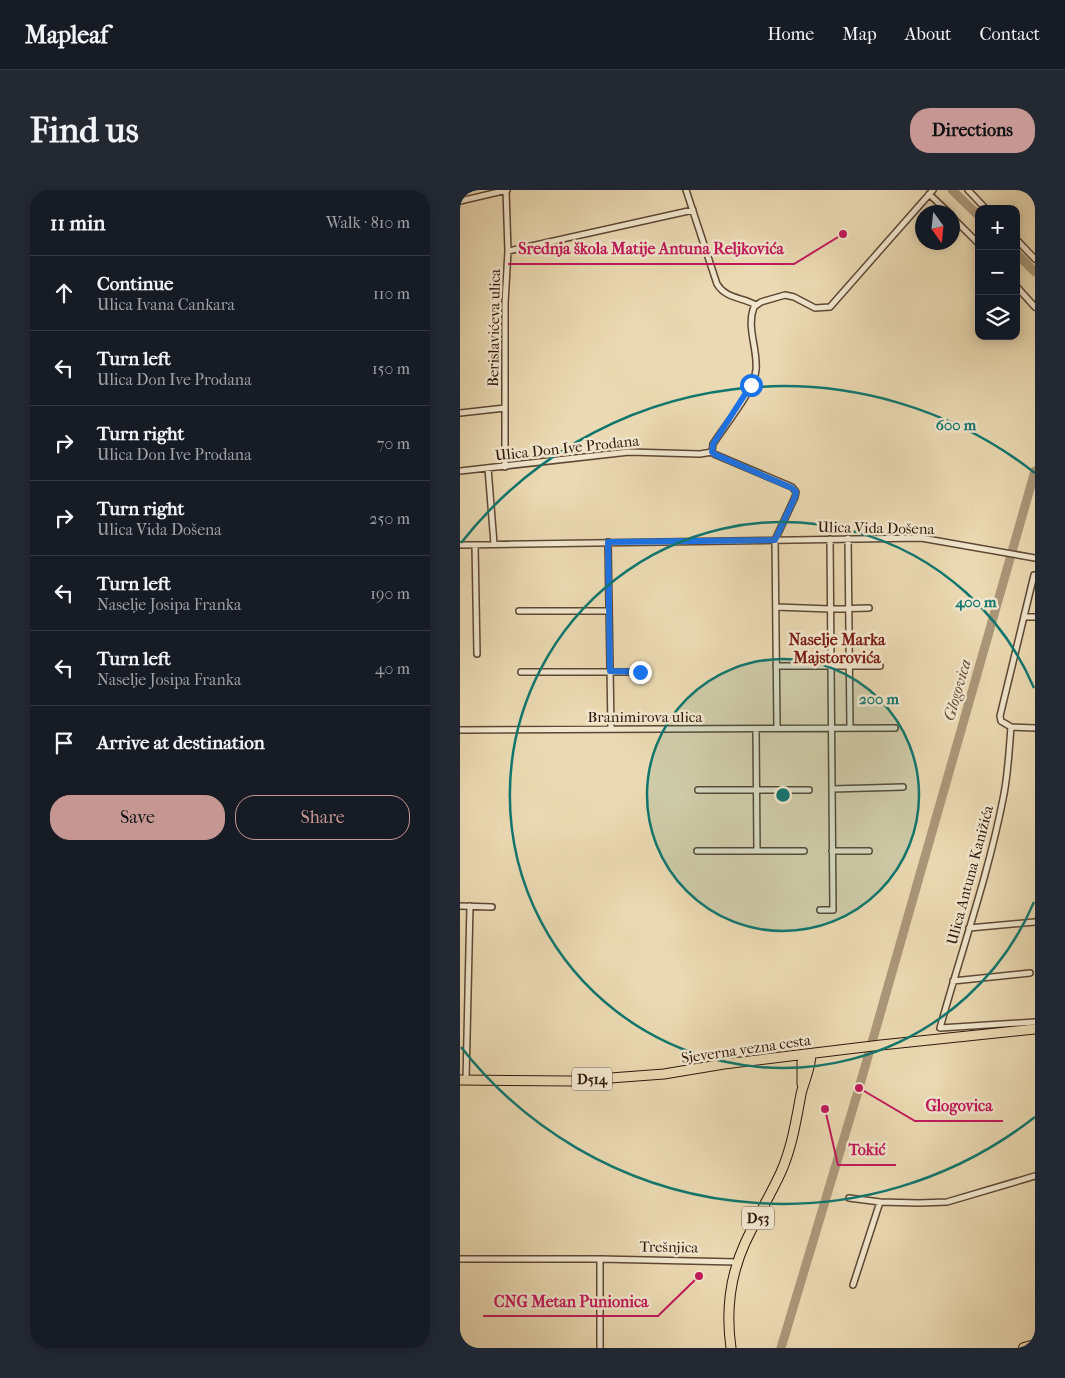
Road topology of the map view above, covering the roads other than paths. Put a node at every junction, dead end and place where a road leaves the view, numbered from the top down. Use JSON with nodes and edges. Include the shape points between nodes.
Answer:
{"nodes":[{"id":1,"x":506,"y":190,"type":"edge"},
{"id":2,"x":686,"y":190,"type":"edge"},
{"id":3,"x":968,"y":190,"type":"edge"},
{"id":4,"x":932,"y":192,"type":"edge"},
{"id":5,"x":460,"y":201,"type":"edge"},
{"id":6,"x":942,"y":205,"type":"edge"},
{"id":7,"x":982,"y":205,"type":"edge"},
{"id":8,"x":693,"y":210,"type":"junction"},
{"id":9,"x":960,"y":225,"type":"edge"},
{"id":10,"x":975,"y":240,"type":"edge"},
{"id":11,"x":1020,"y":244,"type":"edge"},
{"id":12,"x":508,"y":251,"type":"junction"},
{"id":13,"x":1035,"y":258,"type":"edge"},
{"id":14,"x":1020,"y":291,"type":"edge"},
{"id":15,"x":756,"y":305,"type":"junction"},
{"id":16,"x":1035,"y":308,"type":"edge"},
{"id":17,"x":505,"y":408,"type":"junction"},
{"id":18,"x":460,"y":413,"type":"edge"},
{"id":19,"x":712,"y":452,"type":"junction"},
{"id":20,"x":505,"y":467,"type":"junction"},
{"id":21,"x":488,"y":468,"type":"junction"},
{"id":22,"x":460,"y":471,"type":"edge"},
{"id":23,"x":848,"y":538,"type":"junction"},
{"id":24,"x":830,"y":539,"type":"junction"},
{"id":25,"x":775,"y":540,"type":"junction"},
{"id":26,"x":608,"y":542,"type":"junction"},
{"id":27,"x":494,"y":544,"type":"junction"},
{"id":28,"x":460,"y":545,"type":"edge"},
{"id":29,"x":475,"y":545,"type":"junction"},
{"id":30,"x":1035,"y":558,"type":"edge"},
{"id":31,"x":1034,"y":575,"type":"edge"},
{"id":32,"x":776,"y":608,"type":"junction"},
{"id":33,"x":868,"y":608,"type":"dead end"},
{"id":34,"x":849,"y":609,"type":"junction"},
{"id":35,"x":609,"y":610,"type":"junction"},
{"id":36,"x":830,"y":610,"type":"junction"},
{"id":37,"x":519,"y":611,"type":"dead end"},
{"id":38,"x":1024,"y":616,"type":"junction"},
{"id":39,"x":1035,"y":617,"type":"edge"},
{"id":40,"x":477,"y":654,"type":"dead end"},
{"id":41,"x":776,"y":666,"type":"junction"},
{"id":42,"x":830,"y":666,"type":"junction"},
{"id":43,"x":849,"y":666,"type":"junction"},
{"id":44,"x":880,"y":666,"type":"dead end"},
{"id":45,"x":610,"y":671,"type":"junction"},
{"id":46,"x":520,"y":672,"type":"dead end"},
{"id":47,"x":640,"y":672,"type":"dead end"},
{"id":48,"x":850,"y":727,"type":"junction"},
{"id":49,"x":1011,"y":727,"type":"junction"},
{"id":50,"x":777,"y":728,"type":"junction"},
{"id":51,"x":831,"y":728,"type":"junction"},
{"id":52,"x":895,"y":728,"type":"dead end"},
{"id":53,"x":1035,"y":728,"type":"edge"},
{"id":54,"x":611,"y":729,"type":"junction"},
{"id":55,"x":756,"y":729,"type":"junction"},
{"id":56,"x":460,"y":730,"type":"edge"},
{"id":57,"x":903,"y":787,"type":"dead end"},
{"id":58,"x":832,"y":789,"type":"junction"},
{"id":59,"x":698,"y":790,"type":"dead end"},
{"id":60,"x":756,"y":790,"type":"junction"},
{"id":61,"x":808,"y":790,"type":"dead end"},
{"id":62,"x":804,"y":850,"type":"dead end"},
{"id":63,"x":697,"y":851,"type":"dead end"},
{"id":64,"x":757,"y":851,"type":"junction"},
{"id":65,"x":832,"y":851,"type":"junction"},
{"id":66,"x":868,"y":851,"type":"dead end"},
{"id":67,"x":460,"y":906,"type":"edge"},
{"id":68,"x":470,"y":906,"type":"junction"},
{"id":69,"x":492,"y":907,"type":"dead end"},
{"id":70,"x":820,"y":910,"type":"dead end"},
{"id":71,"x":1035,"y":922,"type":"edge"},
{"id":72,"x":969,"y":928,"type":"junction"},
{"id":73,"x":1030,"y":973,"type":"dead end"},
{"id":74,"x":953,"y":982,"type":"junction"},
{"id":75,"x":1035,"y":1022,"type":"edge"},
{"id":76,"x":1000,"y":1028,"type":"junction"},
{"id":77,"x":1035,"y":1029,"type":"edge"},
{"id":78,"x":809,"y":1054,"type":"junction"},
{"id":79,"x":778,"y":1058,"type":"junction"},
{"id":80,"x":802,"y":1073,"type":"junction"},
{"id":81,"x":463,"y":1080,"type":"edge"},
{"id":82,"x":802,"y":1091,"type":"junction"},
{"id":83,"x":1035,"y":1176,"type":"edge"},
{"id":84,"x":849,"y":1198,"type":"dead end"},
{"id":85,"x":880,"y":1202,"type":"junction"},
{"id":86,"x":460,"y":1259,"type":"edge"},
{"id":87,"x":600,"y":1259,"type":"junction"},
{"id":88,"x":737,"y":1262,"type":"junction"},
{"id":89,"x":853,"y":1285,"type":"dead end"},
{"id":90,"x":1035,"y":1345,"type":"edge"},
{"id":91,"x":600,"y":1348,"type":"edge"},
{"id":92,"x":731,"y":1348,"type":"edge"},
{"id":93,"x":1024,"y":1348,"type":"edge"}],
"edges":[{"from":1,"to":5,"type":"street"},
{"from":1,"to":12,"type":"street","name":"Berislavićeva ulica"},
{"from":2,"to":8,"type":"street"},
{"from":3,"to":7,"type":"street"},
{"from":4,"to":6,"type":"street"},
{"from":4,"to":15,"type":"street","via":[[830,307],[816,308],[785,295]]},
{"from":8,"to":12,"type":"street"},
{"from":8,"to":15,"type":"street","via":[[717,284],[725,294],[745,298]]},
{"from":9,"to":10,"type":"street"},
{"from":11,"to":13,"type":"street"},
{"from":12,"to":17,"type":"street","name":"Berislavićeva ulica"},
{"from":14,"to":16,"type":"street"},
{"from":15,"to":19,"type":"street","via":[[751,322],[756,365],[754,381],[713,444]]},
{"from":17,"to":18,"type":"street"},
{"from":17,"to":20,"type":"street","name":"Berislavićeva ulica"},
{"from":19,"to":20,"type":"street","name":"Ulica Don Ive Prodana","via":[[629,452]]},
{"from":19,"to":25,"type":"street","via":[[794,490],[795,497]]},
{"from":20,"to":21,"type":"street","name":"Ulica Don Ive Prodana"},
{"from":21,"to":22,"type":"street","name":"Ulica Don Ive Prodana"},
{"from":21,"to":27,"type":"street","name":"Ulica Don Ive Prodana"},
{"from":23,"to":24,"type":"street","name":"Ulica Vida Došena"},
{"from":23,"to":30,"type":"street","name":"Ulica Vida Došena","via":[[921,538]]},
{"from":23,"to":34,"type":"street"},
{"from":24,"to":25,"type":"street","name":"Ulica Vida Došena"},
{"from":24,"to":36,"type":"street"},
{"from":25,"to":26,"type":"street","name":"Ulica Vida Došena"},
{"from":25,"to":32,"type":"street"},
{"from":26,"to":27,"type":"street","name":"Ulica Vida Došena"},
{"from":26,"to":35,"type":"street"},
{"from":27,"to":29,"type":"street","name":"Ulica Vida Došena"},
{"from":28,"to":29,"type":"street","name":"Ulica Vida Došena"},
{"from":29,"to":40,"type":"street"},
{"from":31,"to":38,"type":"street"},
{"from":32,"to":36,"type":"street"},
{"from":32,"to":41,"type":"street"},
{"from":33,"to":34,"type":"street"},
{"from":34,"to":36,"type":"street"},
{"from":34,"to":43,"type":"street"},
{"from":35,"to":37,"type":"street"},
{"from":35,"to":45,"type":"street"},
{"from":36,"to":42,"type":"street"},
{"from":38,"to":39,"type":"street"},
{"from":38,"to":49,"type":"street","via":[[1000,716],[1001,721]]},
{"from":41,"to":42,"type":"street"},
{"from":41,"to":50,"type":"street"},
{"from":42,"to":43,"type":"street"},
{"from":42,"to":51,"type":"street"},
{"from":43,"to":44,"type":"street"},
{"from":43,"to":48,"type":"street"},
{"from":45,"to":46,"type":"street"},
{"from":45,"to":47,"type":"street"},
{"from":45,"to":54,"type":"street"},
{"from":48,"to":51,"type":"street","name":"Branimirova ulica"},
{"from":48,"to":52,"type":"street","name":"Branimirova ulica"},
{"from":49,"to":53,"type":"street"},
{"from":49,"to":72,"type":"street","name":"Ulica Antuna Kanižića","via":[[1003,800]]},
{"from":50,"to":51,"type":"street","name":"Branimirova ulica"},
{"from":50,"to":55,"type":"street","name":"Branimirova ulica"},
{"from":51,"to":58,"type":"street"},
{"from":54,"to":55,"type":"street","name":"Branimirova ulica"},
{"from":54,"to":56,"type":"street","name":"Branimirova ulica"},
{"from":55,"to":60,"type":"street"},
{"from":57,"to":58,"type":"street"},
{"from":58,"to":65,"type":"street"},
{"from":59,"to":60,"type":"street"},
{"from":60,"to":61,"type":"street"},
{"from":60,"to":64,"type":"street"},
{"from":62,"to":64,"type":"street"},
{"from":63,"to":64,"type":"street"},
{"from":65,"to":66,"type":"street"},
{"from":65,"to":70,"type":"street","via":[[833,910]]},
{"from":67,"to":68,"type":"street"},
{"from":68,"to":69,"type":"street"},
{"from":68,"to":81,"type":"street"},
{"from":71,"to":72,"type":"street"},
{"from":72,"to":74,"type":"street","name":"Ulica Antuna Kanižića"},
{"from":73,"to":74,"type":"street"},
{"from":74,"to":76,"type":"street","name":"Ulica Antuna Kanižića","via":[[940,1028]]},
{"from":75,"to":76,"type":"street"},
{"from":76,"to":77,"type":"main road","name":"Sjeverna vezna cesta"},
{"from":76,"to":78,"type":"main road","name":"Sjeverna vezna cesta"},
{"from":78,"to":79,"type":"main road","name":"Sjeverna vezna cesta","number":"D514"},
{"from":78,"to":80,"type":"main road","number":"D53","via":[[802,1062]]},
{"from":78,"to":82,"type":"main road","number":"D53","via":[[808,1073]]},
{"from":79,"to":80,"type":"main road","via":[[792,1062]]},
{"from":79,"to":81,"type":"main road","name":"Sjeverna vezna cesta","number":"D514","via":[[607,1079]]},
{"from":80,"to":82,"type":"main road","number":"D53"},
{"from":82,"to":88,"type":"main road","number":"D53","via":[[794,1135],[784,1165]]},
{"from":83,"to":85,"type":"street","via":[[947,1202]]},
{"from":84,"to":85,"type":"street"},
{"from":85,"to":89,"type":"street"},
{"from":86,"to":87,"type":"street","name":"Trešnjica"},
{"from":87,"to":88,"type":"street","name":"Trešnjica"},
{"from":87,"to":91,"type":"street"},
{"from":88,"to":92,"type":"main road","number":"D53","via":[[728,1313]]},
{"from":90,"to":93,"type":"highway"}]}
